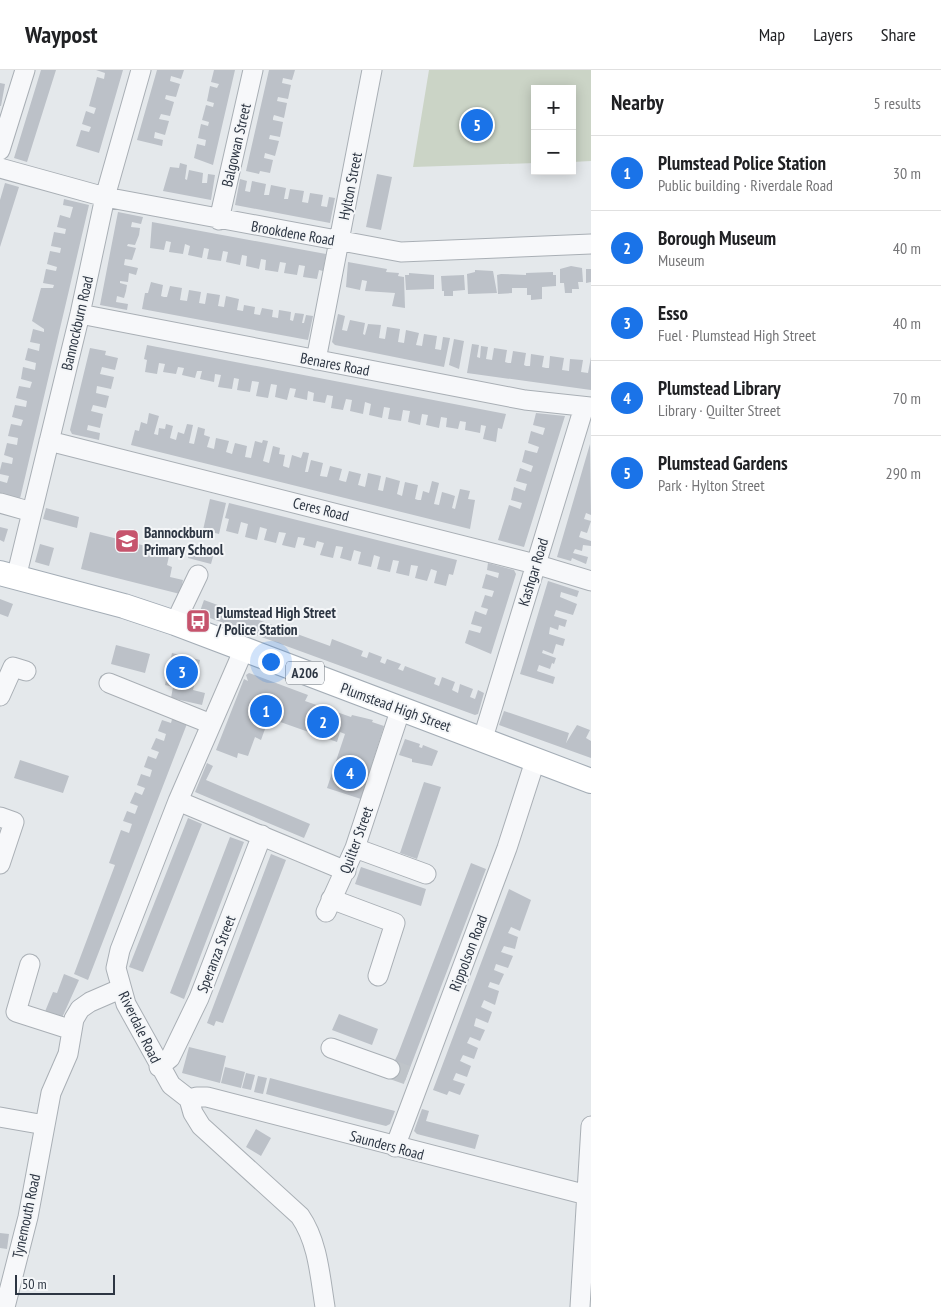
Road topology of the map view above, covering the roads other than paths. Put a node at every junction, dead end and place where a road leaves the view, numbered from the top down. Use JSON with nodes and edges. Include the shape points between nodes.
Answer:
{"nodes":[{"id":1,"x":25,"y":70,"type":"edge"},
{"id":2,"x":140,"y":70,"type":"edge"},
{"id":3,"x":253,"y":70,"type":"edge"},
{"id":4,"x":372,"y":70,"type":"edge"},
{"id":5,"x":0,"y":150,"type":"edge"},
{"id":6,"x":0,"y":168,"type":"edge"},
{"id":7,"x":104,"y":197,"type":"junction"},
{"id":8,"x":218,"y":220,"type":"junction"},
{"id":9,"x":339,"y":241,"type":"junction"},
{"id":10,"x":591,"y":244,"type":"edge"},
{"id":11,"x":80,"y":314,"type":"junction"},
{"id":12,"x":316,"y":360,"type":"junction"},
{"id":13,"x":588,"y":407,"type":"edge"},
{"id":14,"x":50,"y":441,"type":"junction"},
{"id":15,"x":0,"y":503,"type":"edge"},
{"id":16,"x":32,"y":512,"type":"junction"},
{"id":17,"x":535,"y":564,"type":"junction"},
{"id":18,"x":8,"y":575,"type":"edge"},
{"id":19,"x":198,"y":575,"type":"dead end"},
{"id":20,"x":591,"y":581,"type":"edge"},
{"id":21,"x":175,"y":623,"type":"junction"},
{"id":22,"x":244,"y":649,"type":"junction"},
{"id":23,"x":26,"y":671,"type":"dead end"},
{"id":24,"x":109,"y":684,"type":"dead end"},
{"id":25,"x":0,"y":696,"type":"edge"},
{"id":26,"x":401,"y":708,"type":"junction"},
{"id":27,"x":211,"y":724,"type":"junction"},
{"id":28,"x":483,"y":738,"type":"junction"},
{"id":29,"x":536,"y":758,"type":"junction"},
{"id":30,"x":591,"y":781,"type":"edge"},
{"id":31,"x":178,"y":801,"type":"junction"},
{"id":32,"x":0,"y":817,"type":"edge"},
{"id":33,"x":262,"y":835,"type":"junction"},
{"id":34,"x":355,"y":848,"type":"junction"},
{"id":35,"x":0,"y":864,"type":"edge"},
{"id":36,"x":346,"y":871,"type":"junction"},
{"id":37,"x":426,"y":874,"type":"dead end"},
{"id":38,"x":30,"y":964,"type":"dead end"},
{"id":39,"x":378,"y":976,"type":"dead end"},
{"id":40,"x":120,"y":989,"type":"junction"},
{"id":41,"x":72,"y":1030,"type":"junction"},
{"id":42,"x":331,"y":1048,"type":"dead end"},
{"id":43,"x":160,"y":1067,"type":"junction"},
{"id":44,"x":406,"y":1075,"type":"junction"},
{"id":45,"x":188,"y":1100,"type":"junction"},
{"id":46,"x":0,"y":1117,"type":"edge"},
{"id":47,"x":45,"y":1125,"type":"junction"},
{"id":48,"x":591,"y":1126,"type":"edge"},
{"id":49,"x":395,"y":1147,"type":"junction"},
{"id":50,"x":590,"y":1172,"type":"edge"},
{"id":51,"x":587,"y":1195,"type":"junction"},
{"id":52,"x":8,"y":1266,"type":"edge"},
{"id":53,"x":5,"y":1307,"type":"edge"},
{"id":54,"x":325,"y":1307,"type":"edge"},
{"id":55,"x":580,"y":1307,"type":"edge"}],
"edges":[{"from":1,"to":5,"type":"street"},
{"from":2,"to":7,"type":"street","name":"Bannockburn Road"},
{"from":3,"to":8,"type":"street","name":"Balgowan Street"},
{"from":4,"to":9,"type":"street","name":"Hylton Street"},
{"from":6,"to":7,"type":"street","name":"Brookdene Road"},
{"from":7,"to":8,"type":"street","name":"Brookdene Road"},
{"from":7,"to":11,"type":"street","name":"Bannockburn Road"},
{"from":8,"to":9,"type":"street","name":"Brookdene Road"},
{"from":9,"to":10,"type":"street","name":"Brookdene Road","via":[[401,252]]},
{"from":9,"to":12,"type":"street","name":"Hylton Street"},
{"from":11,"to":12,"type":"street","name":"Benares Road"},
{"from":11,"to":14,"type":"street","name":"Bannockburn Road"},
{"from":12,"to":13,"type":"street","name":"Benares Road","via":[[525,400]]},
{"from":13,"to":17,"type":"street","name":"Kashgar Road"},
{"from":14,"to":16,"type":"street","name":"Bannockburn Road"},
{"from":14,"to":17,"type":"street","name":"Ceres Road"},
{"from":15,"to":16,"type":"street"},
{"from":16,"to":18,"type":"street","name":"Bannockburn Road"},
{"from":17,"to":20,"type":"street","name":"Ceres Road"},
{"from":17,"to":28,"type":"street","name":"Kashgar Road"},
{"from":18,"to":21,"type":"main road","name":"Plumstead High Street","number":"A206"},
{"from":19,"to":21,"type":"street"},
{"from":21,"to":22,"type":"main road","name":"Plumstead High Street","number":"A206"},
{"from":22,"to":26,"type":"main road","name":"Plumstead High Street","number":"A206"},
{"from":22,"to":27,"type":"street","name":"Riverdale Road"},
{"from":23,"to":25,"type":"street","via":[[13,667]]},
{"from":24,"to":27,"type":"street"},
{"from":26,"to":28,"type":"main road","name":"Plumstead High Street","number":"A206"},
{"from":26,"to":34,"type":"street","name":"Quilter Street"},
{"from":27,"to":31,"type":"street","name":"Riverdale Road"},
{"from":28,"to":29,"type":"main road","name":"Plumstead High Street","number":"A206"},
{"from":29,"to":30,"type":"main road","name":"Plumstead High Street","number":"A206"},
{"from":29,"to":44,"type":"street","name":"Rippolson Road","via":[[508,848]]},
{"from":31,"to":33,"type":"street"},
{"from":31,"to":40,"type":"street","name":"Riverdale Road","via":[[117,960]]},
{"from":32,"to":35,"type":"street","via":[[14,822]]},
{"from":33,"to":36,"type":"street"},
{"from":33,"to":43,"type":"street","name":"Speranza Street","via":[[199,998],[170,1058]]},
{"from":34,"to":36,"type":"street","name":"Quilter Street"},
{"from":34,"to":37,"type":"street"},
{"from":36,"to":39,"type":"street","name":"Quilter Street","via":[[328,906],[395,923]]},
{"from":38,"to":41,"type":"street","via":[[16,1012]]},
{"from":40,"to":41,"type":"street","name":"Tynemouth Road","via":[[80,1009]]},
{"from":40,"to":43,"type":"street","name":"Riverdale Road"},
{"from":41,"to":47,"type":"street","name":"Tynemouth Road","via":[[68,1054],[51,1093]]},
{"from":42,"to":44,"type":"street"},
{"from":43,"to":45,"type":"street","name":"Riverdale Road","via":[[171,1085]]},
{"from":44,"to":49,"type":"street","name":"Rippolson Road"},
{"from":45,"to":49,"type":"street","name":"Saunders Road","via":[[208,1097]]},
{"from":45,"to":54,"type":"street","name":"Riverdale Road","via":[[201,1126],[300,1216],[316,1253]]},
{"from":46,"to":47,"type":"street"},
{"from":47,"to":52,"type":"street","name":"Tynemouth Road","via":[[28,1217]]},
{"from":48,"to":50,"type":"street"},
{"from":49,"to":51,"type":"street","name":"Saunders Road"},
{"from":50,"to":51,"type":"street"},
{"from":51,"to":55,"type":"street"},
{"from":52,"to":53,"type":"street","name":"Tynemouth Road"}]}
